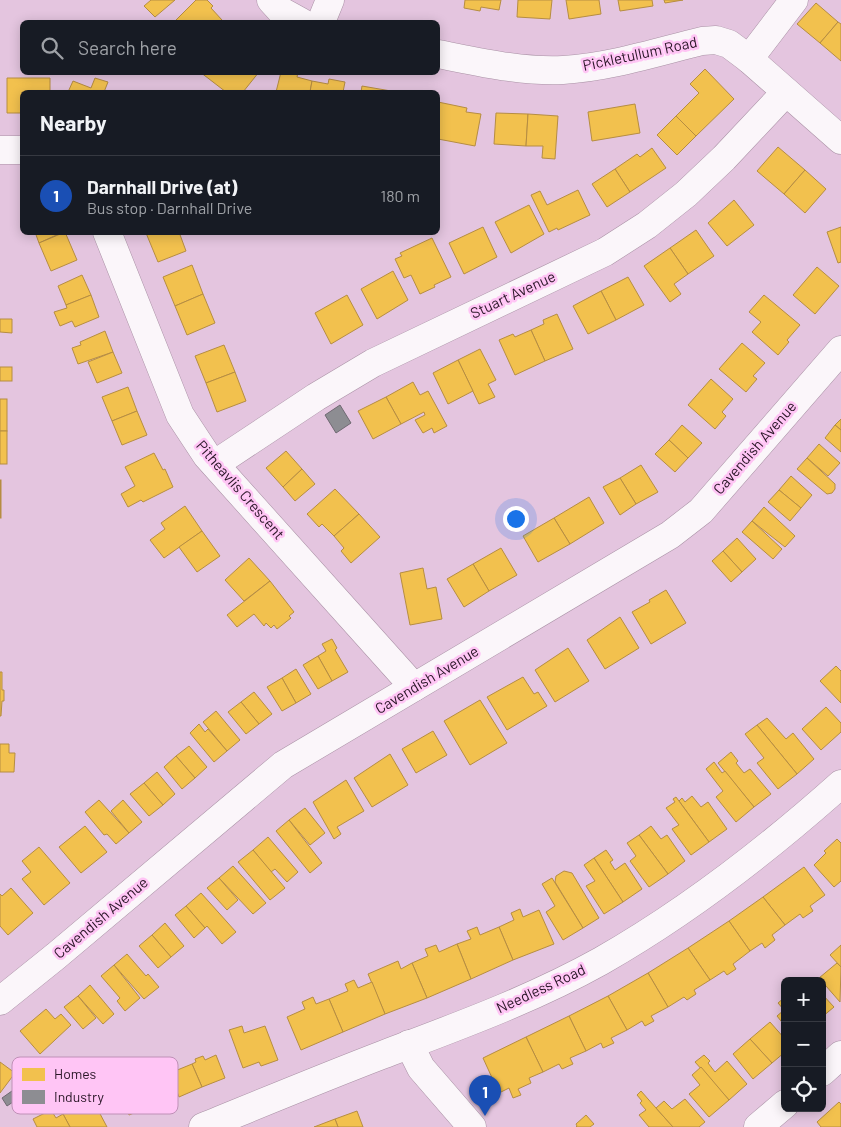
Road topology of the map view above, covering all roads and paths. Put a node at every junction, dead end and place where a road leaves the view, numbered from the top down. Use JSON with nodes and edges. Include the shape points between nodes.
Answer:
{"nodes":[{"id":1,"x":271,"y":0,"type":"edge"},
{"id":2,"x":330,"y":0,"type":"edge"},
{"id":3,"x":794,"y":0,"type":"edge"},
{"id":4,"x":297,"y":20,"type":"edge"},
{"id":5,"x":322,"y":20,"type":"edge"},
{"id":6,"x":440,"y":54,"type":"edge"},
{"id":7,"x":749,"y":59,"type":"junction"},
{"id":8,"x":786,"y":92,"type":"junction"},
{"id":9,"x":841,"y":140,"type":"edge"},
{"id":10,"x":0,"y":150,"type":"edge"},
{"id":11,"x":20,"y":150,"type":"edge"},
{"id":12,"x":108,"y":235,"type":"edge"},
{"id":13,"x":841,"y":350,"type":"edge"},
{"id":14,"x":215,"y":464,"type":"junction"},
{"id":15,"x":414,"y":687,"type":"junction"},
{"id":16,"x":841,"y":784,"type":"edge"},
{"id":17,"x":0,"y":1001,"type":"edge"},
{"id":18,"x":409,"y":1044,"type":"junction"},
{"id":19,"x":841,"y":1056,"type":"edge"},
{"id":20,"x":826,"y":1069,"type":"edge"},
{"id":21,"x":781,"y":1107,"type":"edge"},
{"id":22,"x":203,"y":1127,"type":"edge"},
{"id":23,"x":472,"y":1127,"type":"edge"},
{"id":24,"x":758,"y":1127,"type":"edge"}],
"edges":[{"from":1,"to":4,"type":"street","via":[[281,11]]},
{"from":2,"to":5,"type":"street"},
{"from":3,"to":7,"type":"street"},
{"from":6,"to":7,"type":"street","name":"Pickletullum Road","via":[[520,68],[562,70],[607,64],[716,40],[729,44]]},
{"from":7,"to":8,"type":"street","name":"Pickletullum Road"},
{"from":8,"to":9,"type":"street","name":"Pickletullum Road"},
{"from":8,"to":14,"type":"street","name":"Stuart Avenue","via":[[724,158],[647,225],[605,252],[373,363]]},
{"from":10,"to":11,"type":"street"},
{"from":12,"to":14,"type":"street","name":"Pitheavlis Crescent","via":[[180,415]]},
{"from":13,"to":15,"type":"street","name":"Cavendish Avenue","via":[[701,511],[670,535]]},
{"from":14,"to":15,"type":"street","name":"Pitheavlis Crescent"},
{"from":15,"to":17,"type":"street","name":"Cavendish Avenue","via":[[282,765]]},
{"from":16,"to":18,"type":"street","name":"Needless Road","via":[[703,896],[630,944],[529,996]]},
{"from":18,"to":22,"type":"street","name":"Needless Road"},
{"from":18,"to":23,"type":"street","via":[[421,1068]]},
{"from":19,"to":20,"type":"street"},
{"from":21,"to":24,"type":"street"}]}
